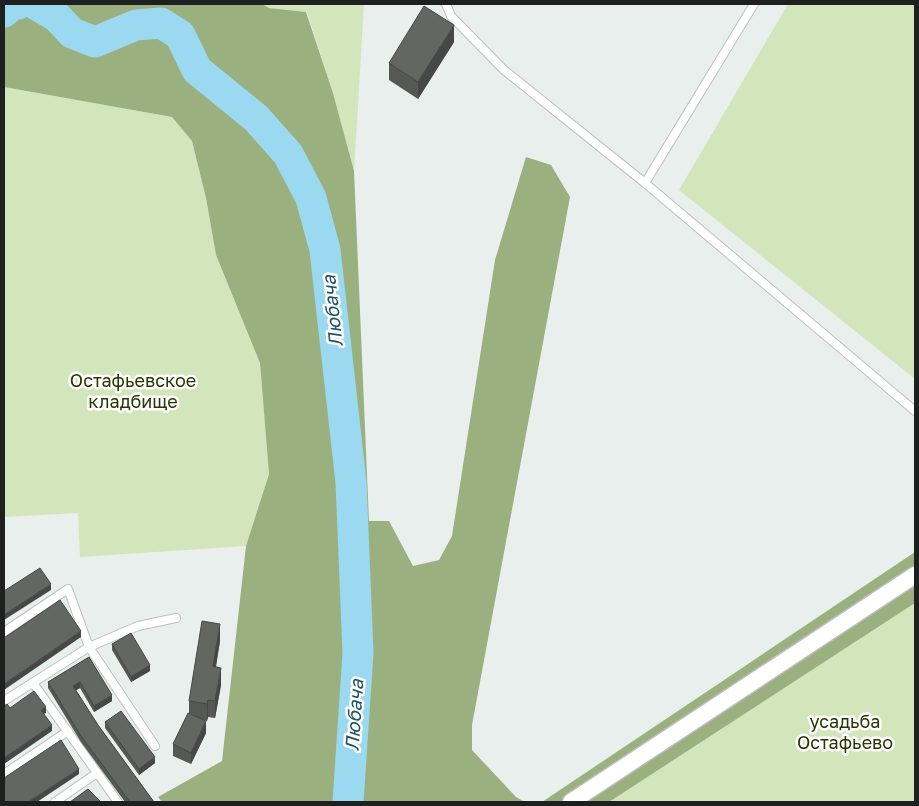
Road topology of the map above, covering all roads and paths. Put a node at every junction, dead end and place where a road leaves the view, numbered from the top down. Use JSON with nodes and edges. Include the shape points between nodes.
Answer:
{"nodes":[{"id":1,"x":446,"y":4,"type":"edge"},
{"id":2,"x":754,"y":4,"type":"edge"},
{"id":3,"x":645,"y":183,"type":"junction"},
{"id":4,"x":915,"y":411,"type":"edge"},
{"id":5,"x":915,"y":575,"type":"edge"},
{"id":6,"x":176,"y":618,"type":"dead end"},
{"id":7,"x":4,"y":632,"type":"edge"},
{"id":8,"x":89,"y":647,"type":"junction"},
{"id":9,"x":33,"y":683,"type":"junction"},
{"id":10,"x":4,"y":702,"type":"edge"},
{"id":11,"x":68,"y":731,"type":"junction"},
{"id":12,"x":155,"y":746,"type":"dead end"},
{"id":13,"x":97,"y":773,"type":"junction"},
{"id":14,"x":4,"y":774,"type":"edge"},
{"id":15,"x":55,"y":802,"type":"edge"},
{"id":16,"x":118,"y":802,"type":"edge"},
{"id":17,"x":571,"y":802,"type":"edge"}],
"edges":[{"from":1,"to":3,"type":"lane","via":[[451,16],[504,70]]},
{"from":2,"to":3,"type":"lane"},
{"from":3,"to":4,"type":"lane"},
{"from":5,"to":17,"type":"street"},
{"from":6,"to":8,"type":"lane","via":[[138,626]]},
{"from":7,"to":8,"type":"lane","via":[[68,589]]},
{"from":8,"to":9,"type":"lane"},
{"from":8,"to":12,"type":"lane"},
{"from":9,"to":10,"type":"lane"},
{"from":9,"to":11,"type":"lane"},
{"from":11,"to":13,"type":"lane"},
{"from":11,"to":14,"type":"lane"},
{"from":13,"to":15,"type":"lane"},
{"from":13,"to":16,"type":"lane"}]}
